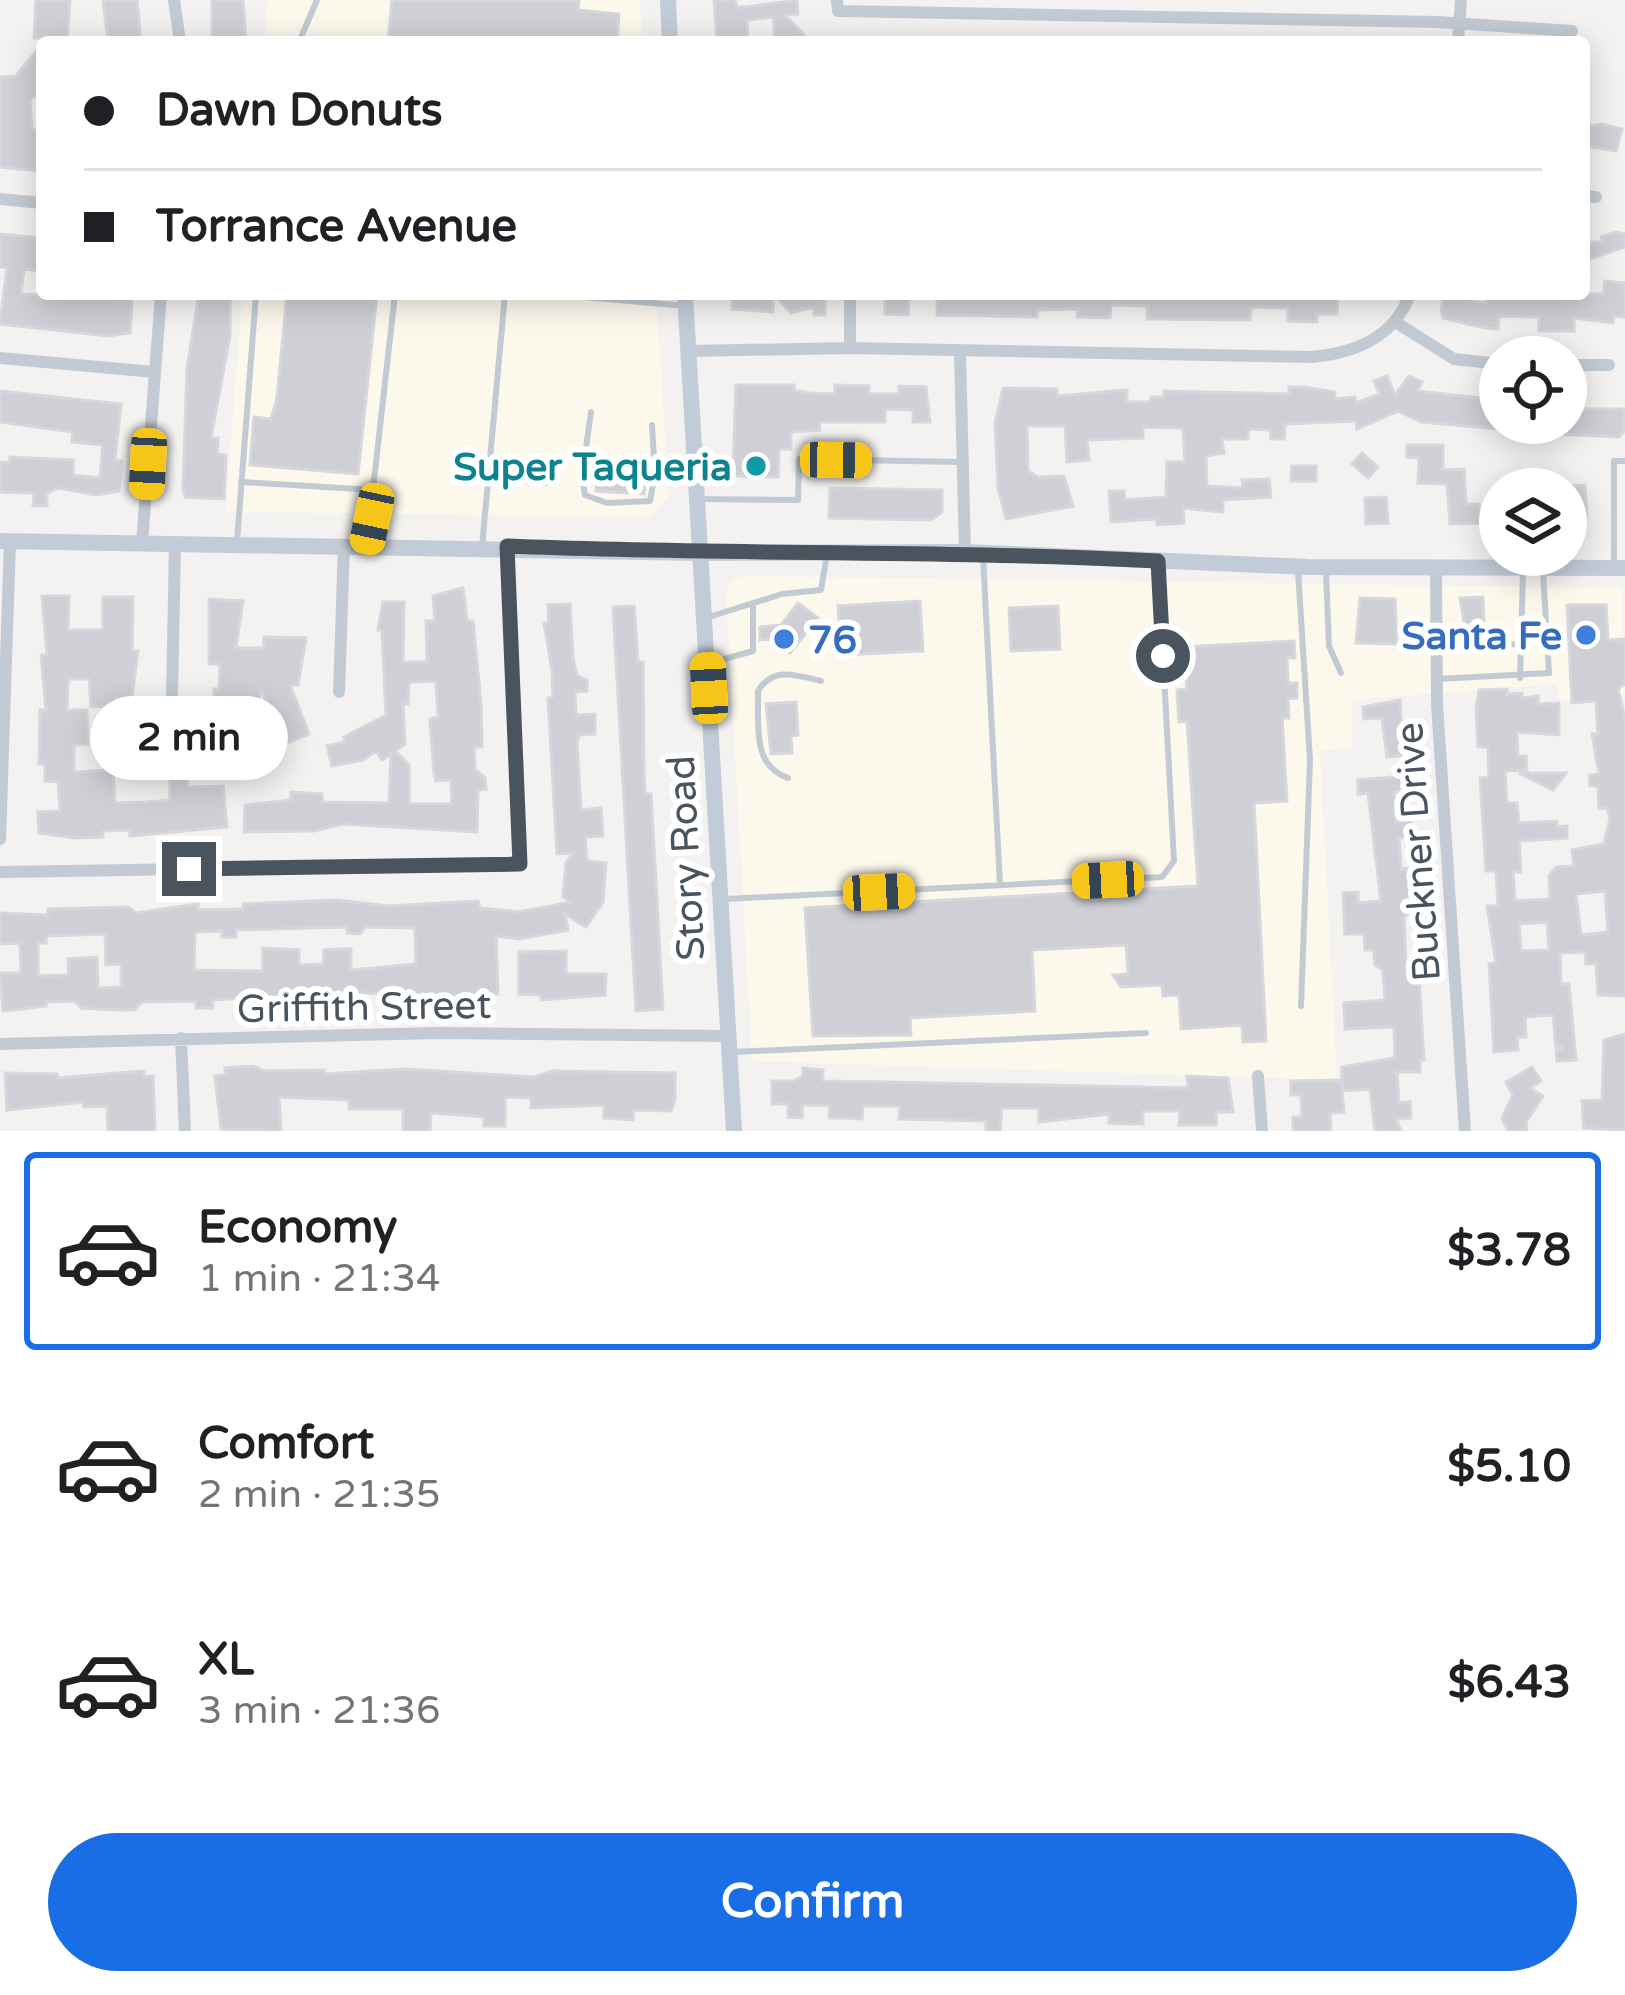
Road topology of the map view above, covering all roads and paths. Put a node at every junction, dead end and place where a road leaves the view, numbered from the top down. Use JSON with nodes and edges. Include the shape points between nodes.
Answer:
{"nodes":[{"id":1,"x":174,"y":0,"type":"edge"},
{"id":2,"x":317,"y":0,"type":"edge"},
{"id":3,"x":668,"y":0,"type":"edge"},
{"id":4,"x":838,"y":0,"type":"edge"},
{"id":5,"x":1461,"y":0,"type":"edge"},
{"id":6,"x":1460,"y":23,"type":"junction"},
{"id":7,"x":1572,"y":31,"type":"dead end"},
{"id":8,"x":179,"y":36,"type":"edge"},
{"id":9,"x":302,"y":36,"type":"edge"},
{"id":10,"x":670,"y":36,"type":"edge"},
{"id":11,"x":1459,"y":36,"type":"edge"},
{"id":12,"x":0,"y":199,"type":"edge"},
{"id":13,"x":36,"y":202,"type":"edge"},
{"id":14,"x":160,"y":300,"type":"edge"},
{"id":15,"x":256,"y":300,"type":"edge"},
{"id":16,"x":394,"y":300,"type":"edge"},
{"id":17,"x":504,"y":300,"type":"edge"},
{"id":18,"x":685,"y":300,"type":"edge"},
{"id":19,"x":850,"y":300,"type":"edge"},
{"id":20,"x":1406,"y":300,"type":"edge"},
{"id":21,"x":1395,"y":322,"type":"junction"},
{"id":22,"x":850,"y":348,"type":"junction"},
{"id":23,"x":688,"y":351,"type":"junction"},
{"id":24,"x":960,"y":354,"type":"junction"},
{"id":25,"x":0,"y":358,"type":"edge"},
{"id":26,"x":1479,"y":362,"type":"edge"},
{"id":27,"x":1587,"y":365,"type":"edge"},
{"id":28,"x":1610,"y":365,"type":"dead end"},
{"id":29,"x":154,"y":372,"type":"junction"},
{"id":30,"x":591,"y":412,"type":"dead end"},
{"id":31,"x":652,"y":425,"type":"dead end"},
{"id":32,"x":1625,"y":461,"type":"edge"},
{"id":33,"x":961,"y":462,"type":"junction"},
{"id":34,"x":241,"y":482,"type":"junction"},
{"id":35,"x":375,"y":490,"type":"junction"},
{"id":36,"x":697,"y":499,"type":"junction"},
{"id":37,"x":5,"y":541,"type":"edge"},
{"id":38,"x":142,"y":543,"type":"junction"},
{"id":39,"x":175,"y":544,"type":"junction"},
{"id":40,"x":237,"y":544,"type":"junction"},
{"id":41,"x":344,"y":546,"type":"junction"},
{"id":42,"x":366,"y":546,"type":"junction"},
{"id":43,"x":507,"y":546,"type":"junction"},
{"id":44,"x":482,"y":547,"type":"junction"},
{"id":45,"x":827,"y":552,"type":"junction"},
{"id":46,"x":974,"y":552,"type":"junction"},
{"id":47,"x":700,"y":553,"type":"junction"},
{"id":48,"x":1158,"y":561,"type":"junction"},
{"id":49,"x":1298,"y":567,"type":"junction"},
{"id":50,"x":1326,"y":568,"type":"junction"},
{"id":51,"x":1587,"y":568,"type":"edge"},
{"id":52,"x":1620,"y":568,"type":"edge"},
{"id":53,"x":1436,"y":569,"type":"junction"},
{"id":54,"x":1479,"y":569,"type":"edge"},
{"id":55,"x":1523,"y":576,"type":"edge"},
{"id":56,"x":1544,"y":576,"type":"edge"},
{"id":57,"x":753,"y":605,"type":"junction"},
{"id":58,"x":705,"y":618,"type":"junction"},
{"id":59,"x":1519,"y":644,"type":"junction"},
{"id":60,"x":1436,"y":648,"type":"junction"},
{"id":61,"x":707,"y":663,"type":"junction"},
{"id":62,"x":1341,"y":673,"type":"dead end"},
{"id":63,"x":1520,"y":678,"type":"junction"},
{"id":64,"x":1437,"y":679,"type":"junction"},
{"id":65,"x":820,"y":681,"type":"dead end"},
{"id":66,"x":339,"y":692,"type":"dead end"},
{"id":67,"x":172,"y":696,"type":"dead end"},
{"id":68,"x":788,"y":778,"type":"dead end"},
{"id":69,"x":0,"y":838,"type":"edge"},
{"id":70,"x":0,"y":872,"type":"edge"},
{"id":71,"x":1000,"y":886,"type":"junction"},
{"id":72,"x":720,"y":899,"type":"junction"},
{"id":73,"x":1300,"y":1006,"type":"dead end"},
{"id":74,"x":1146,"y":1033,"type":"dead end"},
{"id":75,"x":181,"y":1038,"type":"junction"},
{"id":76,"x":0,"y":1044,"type":"edge"},
{"id":77,"x":729,"y":1044,"type":"junction"},
{"id":78,"x":1258,"y":1076,"type":"dead end"},
{"id":79,"x":185,"y":1131,"type":"edge"},
{"id":80,"x":734,"y":1131,"type":"edge"},
{"id":81,"x":1262,"y":1131,"type":"edge"},
{"id":82,"x":1465,"y":1131,"type":"edge"}],
"edges":[{"from":1,"to":8,"type":"street"},
{"from":2,"to":9,"type":"lane"},
{"from":3,"to":10,"type":"main road"},
{"from":4,"to":6,"type":"street","via":[[838,11]]},
{"from":5,"to":6,"type":"street"},
{"from":6,"to":7,"type":"street"},
{"from":6,"to":11,"type":"street"},
{"from":12,"to":13,"type":"street"},
{"from":14,"to":29,"type":"street"},
{"from":15,"to":34,"type":"lane"},
{"from":16,"to":35,"type":"lane"},
{"from":17,"to":44,"type":"lane"},
{"from":18,"to":23,"type":"main road","name":"Story Road"},
{"from":19,"to":22,"type":"street"},
{"from":20,"to":21,"type":"street"},
{"from":21,"to":24,"type":"street","via":[[1361,347],[1312,357]]},
{"from":21,"to":26,"type":"street","via":[[1454,359]]},
{"from":22,"to":23,"type":"street"},
{"from":22,"to":24,"type":"street"},
{"from":23,"to":36,"type":"main road","name":"Story Road"},
{"from":24,"to":33,"type":"street"},
{"from":25,"to":29,"type":"street"},
{"from":27,"to":28,"type":"street"},
{"from":29,"to":38,"type":"street"},
{"from":30,"to":31,"type":"lane","via":[[585,495],[607,502],[650,501]]},
{"from":32,"to":52,"type":"lane","via":[[1614,461]]},
{"from":33,"to":36,"type":"lane","via":[[799,459],[798,500]]},
{"from":33,"to":46,"type":"street"},
{"from":34,"to":35,"type":"lane"},
{"from":34,"to":40,"type":"lane"},
{"from":35,"to":42,"type":"lane"},
{"from":36,"to":47,"type":"main road","name":"Story Road"},
{"from":37,"to":38,"type":"main road"},
{"from":37,"to":69,"type":"street"},
{"from":38,"to":39,"type":"main road"},
{"from":39,"to":40,"type":"main road"},
{"from":39,"to":67,"type":"street"},
{"from":40,"to":41,"type":"main road"},
{"from":41,"to":42,"type":"main road"},
{"from":41,"to":66,"type":"street"},
{"from":42,"to":44,"type":"main road"},
{"from":43,"to":44,"type":"main road"},
{"from":43,"to":47,"type":"main road"},
{"from":43,"to":70,"type":"street","via":[[520,864]]},
{"from":45,"to":46,"type":"main road"},
{"from":45,"to":47,"type":"main road"},
{"from":45,"to":57,"type":"lane","via":[[821,590]]},
{"from":46,"to":48,"type":"main road"},
{"from":46,"to":71,"type":"lane"},
{"from":47,"to":58,"type":"main road","name":"Story Road"},
{"from":48,"to":49,"type":"main road"},
{"from":48,"to":71,"type":"lane","via":[[1172,868],[1162,877]]},
{"from":49,"to":50,"type":"main road"},
{"from":49,"to":73,"type":"lane","via":[[1310,760]]},
{"from":50,"to":53,"type":"main road"},
{"from":50,"to":62,"type":"lane","via":[[1328,646]]},
{"from":51,"to":52,"type":"main road"},
{"from":53,"to":54,"type":"main road"},
{"from":53,"to":60,"type":"street","name":"Buckner Drive"},
{"from":55,"to":59,"type":"lane"},
{"from":56,"to":63,"type":"lane","via":[[1549,673]]},
{"from":57,"to":58,"type":"lane"},
{"from":57,"to":61,"type":"lane","via":[[753,651]]},
{"from":58,"to":61,"type":"main road","name":"Story Road"},
{"from":59,"to":60,"type":"lane"},
{"from":59,"to":63,"type":"lane"},
{"from":60,"to":64,"type":"street","name":"Buckner Drive"},
{"from":61,"to":72,"type":"main road","name":"Story Road"},
{"from":63,"to":64,"type":"lane"},
{"from":64,"to":82,"type":"street","name":"Buckner Drive"},
{"from":65,"to":68,"type":"lane","via":[[784,673],[758,691],[761,755]]},
{"from":71,"to":72,"type":"lane"},
{"from":72,"to":77,"type":"main road","name":"Story Road"},
{"from":74,"to":77,"type":"lane"},
{"from":75,"to":76,"type":"street","name":"Griffith Street"},
{"from":75,"to":77,"type":"street","name":"Griffith Street"},
{"from":75,"to":79,"type":"street"},
{"from":77,"to":80,"type":"main road","name":"Story Road"},
{"from":78,"to":81,"type":"street"}]}
